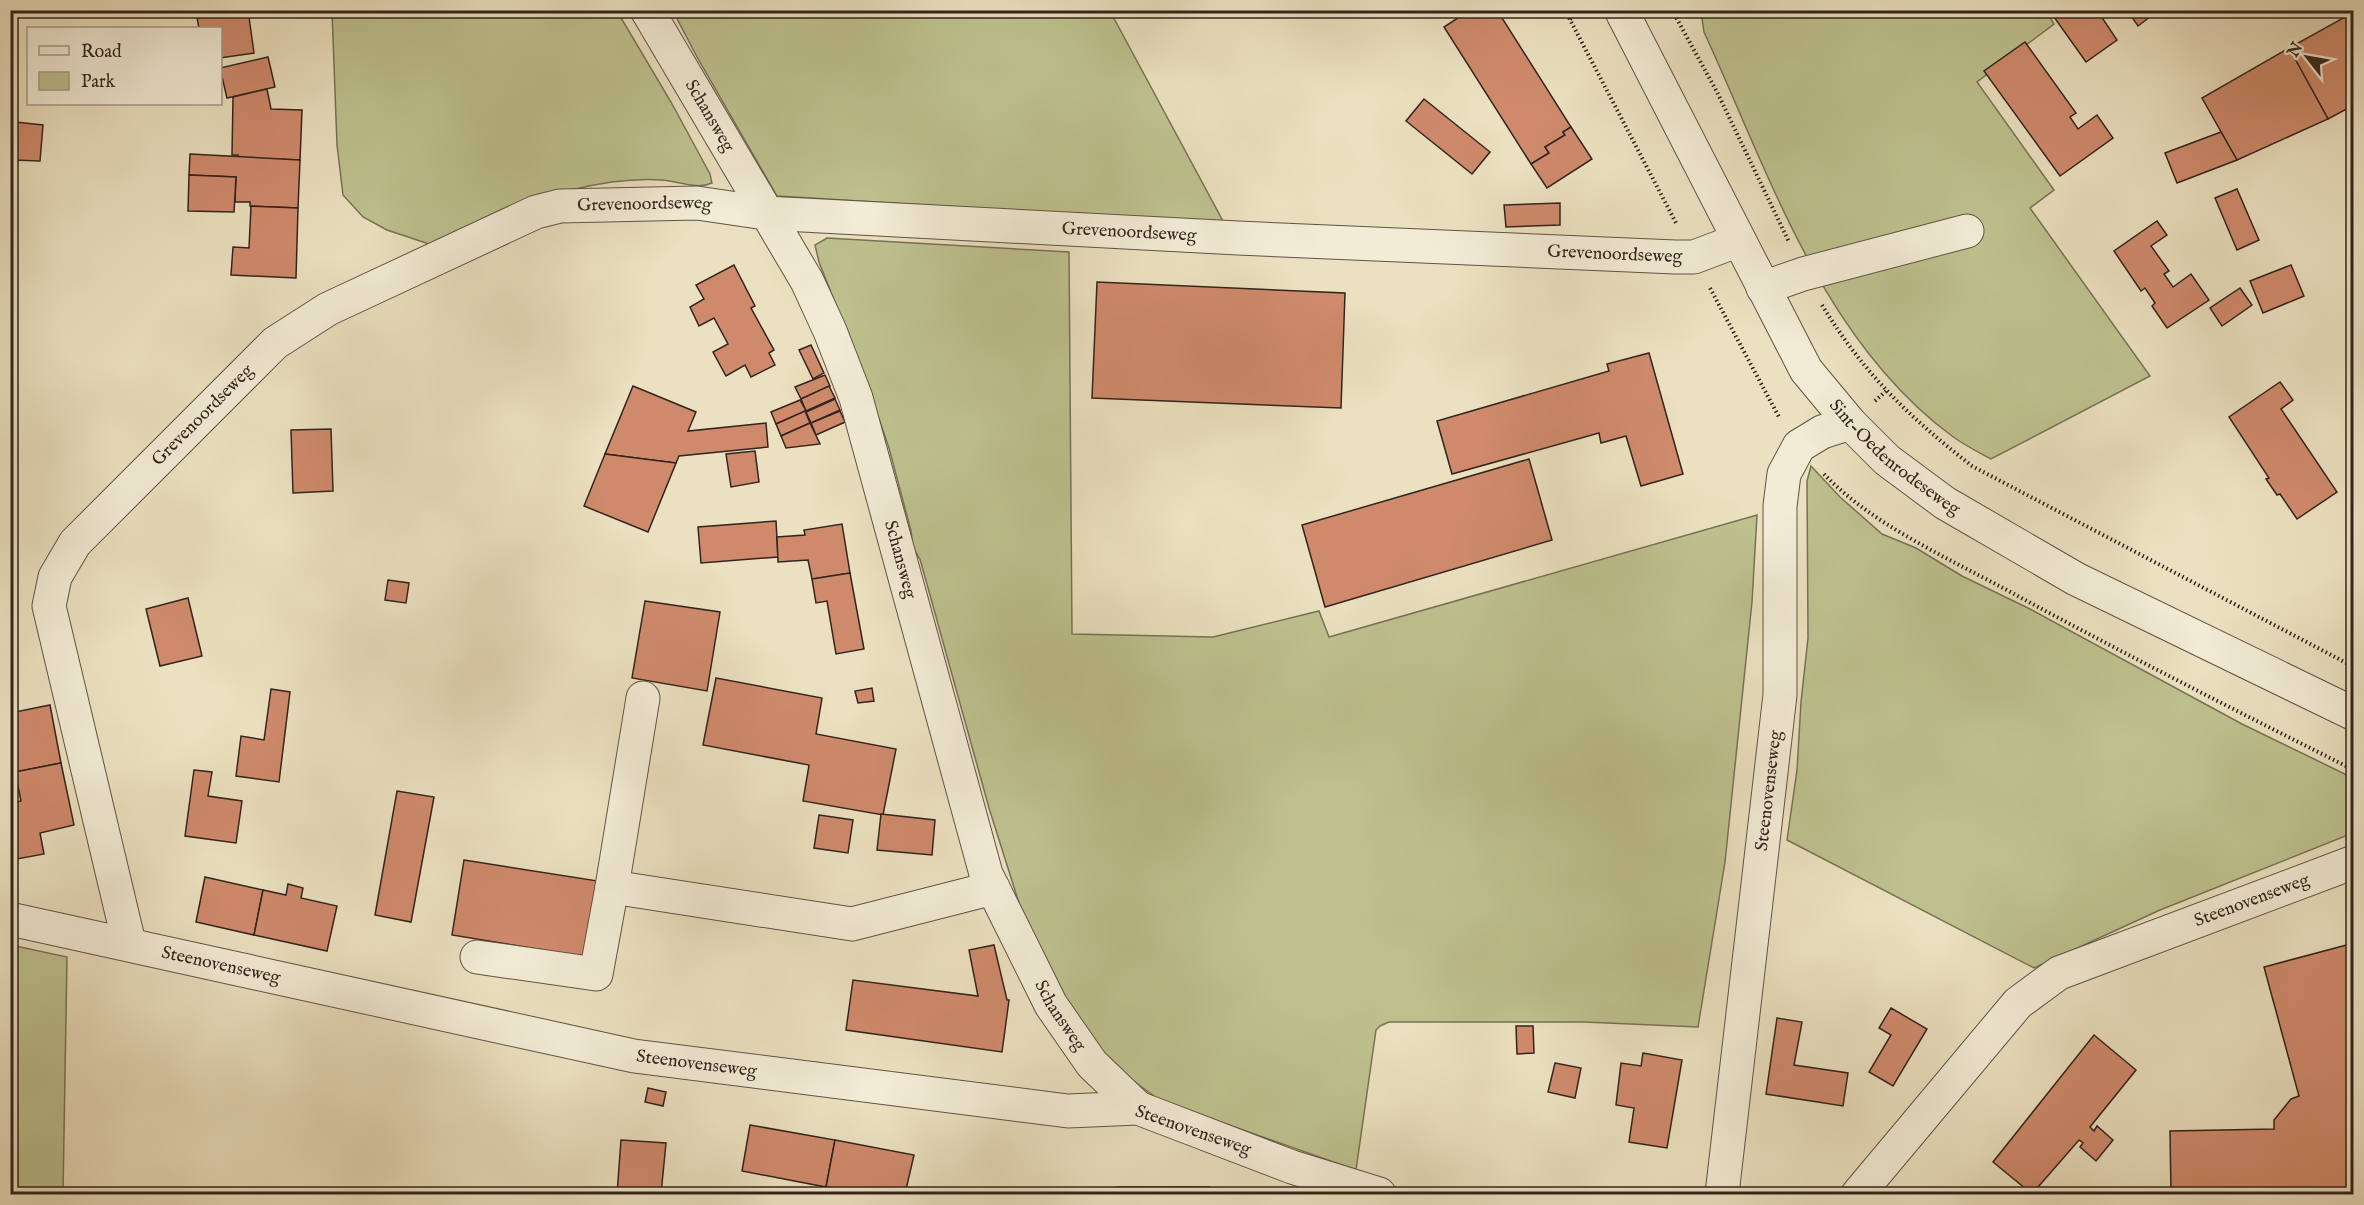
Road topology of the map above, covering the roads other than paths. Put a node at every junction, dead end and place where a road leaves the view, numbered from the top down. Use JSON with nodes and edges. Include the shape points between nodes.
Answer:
{"nodes":[{"id":1,"x":647,"y":10,"type":"edge"},
{"id":2,"x":1622,"y":10,"type":"edge"},
{"id":3,"x":765,"y":213,"type":"junction"},
{"id":4,"x":1967,"y":231,"type":"dead end"},
{"id":5,"x":1739,"y":240,"type":"junction"},
{"id":6,"x":1763,"y":288,"type":"junction"},
{"id":7,"x":1850,"y":423,"type":"junction"},
{"id":8,"x":643,"y":698,"type":"dead end"},
{"id":9,"x":2354,"y":714,"type":"edge"},
{"id":10,"x":2354,"y":862,"type":"edge"},
{"id":11,"x":612,"y":887,"type":"junction"},
{"id":12,"x":993,"y":888,"type":"junction"},
{"id":13,"x":10,"y":919,"type":"edge"},
{"id":14,"x":129,"y":944,"type":"junction"},
{"id":15,"x":477,"y":957,"type":"dead end"},
{"id":16,"x":1138,"y":1108,"type":"junction"},
{"id":17,"x":1304,"y":1184,"type":"edge"},
{"id":18,"x":1379,"y":1194,"type":"edge"},
{"id":19,"x":1722,"y":1194,"type":"edge"},
{"id":20,"x":1858,"y":1194,"type":"edge"}],
"edges":[{"from":1,"to":3,"type":"street","name":"Schansweg"},
{"from":2,"to":5,"type":"street","name":"Sint-Oedenrodeseweg"},
{"from":3,"to":5,"type":"street","name":"Grevenoordseweg","via":[[1675,257],[1694,257]]},
{"from":3,"to":12,"type":"street","name":"Schansweg","via":[[807,281],[856,398]]},
{"from":3,"to":14,"type":"street","name":"Grevenoordseweg","via":[[697,203],[560,206],[536,212],[328,309],[275,343],[75,543],[55,577],[49,606]]},
{"from":4,"to":6,"type":"street"},
{"from":5,"to":6,"type":"street","name":"Sint-Oedenrodeseweg"},
{"from":6,"to":7,"type":"street","name":"Sint-Oedenrodeseweg","via":[[1806,370]]},
{"from":7,"to":9,"type":"street","name":"Sint-Oedenrodeseweg","via":[[1887,460],[1945,503],[2076,579]]},
{"from":7,"to":19,"type":"street","name":"Steenovenseweg","via":[[1822,432],[1799,446],[1784,474],[1780,506],[1780,695]]},
{"from":8,"to":11,"type":"street"},
{"from":10,"to":20,"type":"street","name":"Steenovenseweg","via":[[2059,973],[2018,1003]]},
{"from":11,"to":12,"type":"street","via":[[852,924]]},
{"from":11,"to":15,"type":"street","via":[[596,974]]},
{"from":12,"to":16,"type":"street","name":"Schansweg","via":[[1051,1005],[1092,1065]]},
{"from":13,"to":14,"type":"street","name":"Steenovenseweg"},
{"from":14,"to":16,"type":"street","name":"Steenovenseweg","via":[[634,1056],[1068,1111]]},
{"from":16,"to":17,"type":"street","name":"Steenovenseweg"},
{"from":17,"to":18,"type":"street","name":"Steenovenseweg"}]}
